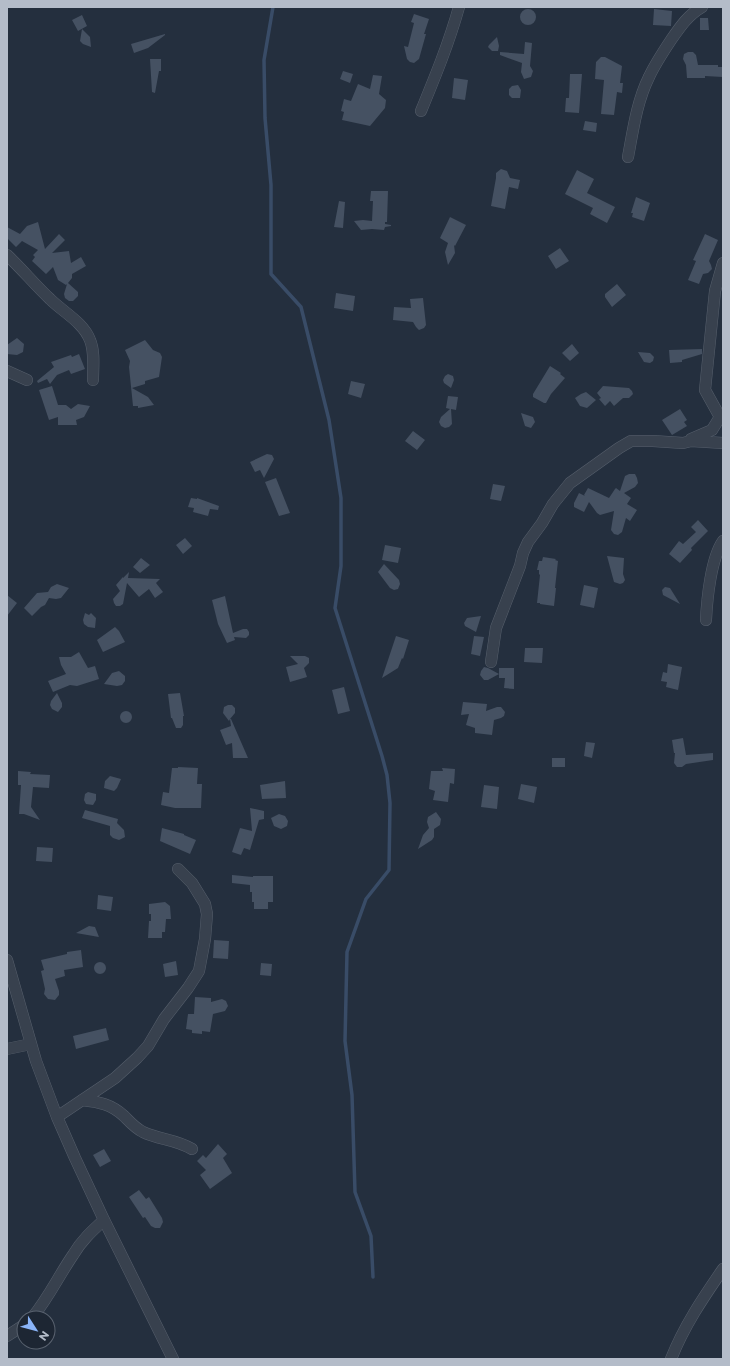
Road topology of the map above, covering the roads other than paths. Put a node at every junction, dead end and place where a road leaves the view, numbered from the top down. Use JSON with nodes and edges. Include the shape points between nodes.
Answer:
{"nodes":[{"id":1,"x":458,"y":7,"type":"edge"},
{"id":2,"x":702,"y":7,"type":"edge"},
{"id":3,"x":421,"y":111,"type":"dead end"},
{"id":4,"x":628,"y":157,"type":"dead end"},
{"id":5,"x":7,"y":255,"type":"edge"},
{"id":6,"x":723,"y":263,"type":"edge"},
{"id":7,"x":7,"y":371,"type":"edge"},
{"id":8,"x":27,"y":380,"type":"dead end"},
{"id":9,"x":93,"y":380,"type":"dead end"},
{"id":10,"x":683,"y":443,"type":"junction"},
{"id":11,"x":723,"y":443,"type":"edge"},
{"id":12,"x":723,"y":541,"type":"edge"},
{"id":13,"x":706,"y":620,"type":"dead end"},
{"id":14,"x":491,"y":662,"type":"dead end"},
{"id":15,"x":178,"y":869,"type":"dead end"},
{"id":16,"x":7,"y":960,"type":"edge"},
{"id":17,"x":31,"y":1044,"type":"junction"},
{"id":18,"x":7,"y":1049,"type":"edge"},
{"id":19,"x":82,"y":1100,"type":"junction"},
{"id":20,"x":57,"y":1117,"type":"junction"},
{"id":21,"x":192,"y":1149,"type":"dead end"},
{"id":22,"x":104,"y":1220,"type":"junction"},
{"id":23,"x":723,"y":1269,"type":"edge"},
{"id":24,"x":38,"y":1310,"type":"edge"},
{"id":25,"x":16,"y":1330,"type":"edge"},
{"id":26,"x":7,"y":1336,"type":"edge"},
{"id":27,"x":173,"y":1359,"type":"edge"},
{"id":28,"x":671,"y":1359,"type":"edge"}],
"edges":[{"from":1,"to":3,"type":"street","via":[[444,54]]},
{"from":2,"to":4,"type":"street","via":[[688,18],[677,32],[648,78],[634,121]]},
{"from":5,"to":9,"type":"street","via":[[87,334],[93,354]]},
{"from":6,"to":10,"type":"street","via":[[715,291],[705,390],[720,417],[712,430]]},
{"from":7,"to":8,"type":"street"},
{"from":10,"to":11,"type":"street"},
{"from":10,"to":14,"type":"street","via":[[631,441],[570,483],[553,504],[523,552],[496,628]]},
{"from":12,"to":13,"type":"street","via":[[716,554]]},
{"from":15,"to":19,"type":"street","via":[[192,883],[205,904],[205,939],[199,971],[148,1046],[115,1078]]},
{"from":16,"to":17,"type":"street"},
{"from":17,"to":18,"type":"street"},
{"from":17,"to":20,"type":"street"},
{"from":19,"to":20,"type":"street"},
{"from":19,"to":21,"type":"street","via":[[110,1105],[141,1132],[178,1142]]},
{"from":20,"to":22,"type":"street"},
{"from":22,"to":24,"type":"street","via":[[83,1240],[72,1255]]},
{"from":22,"to":27,"type":"street"},
{"from":23,"to":28,"type":"street","via":[[696,1307]]},
{"from":25,"to":26,"type":"street"}]}
